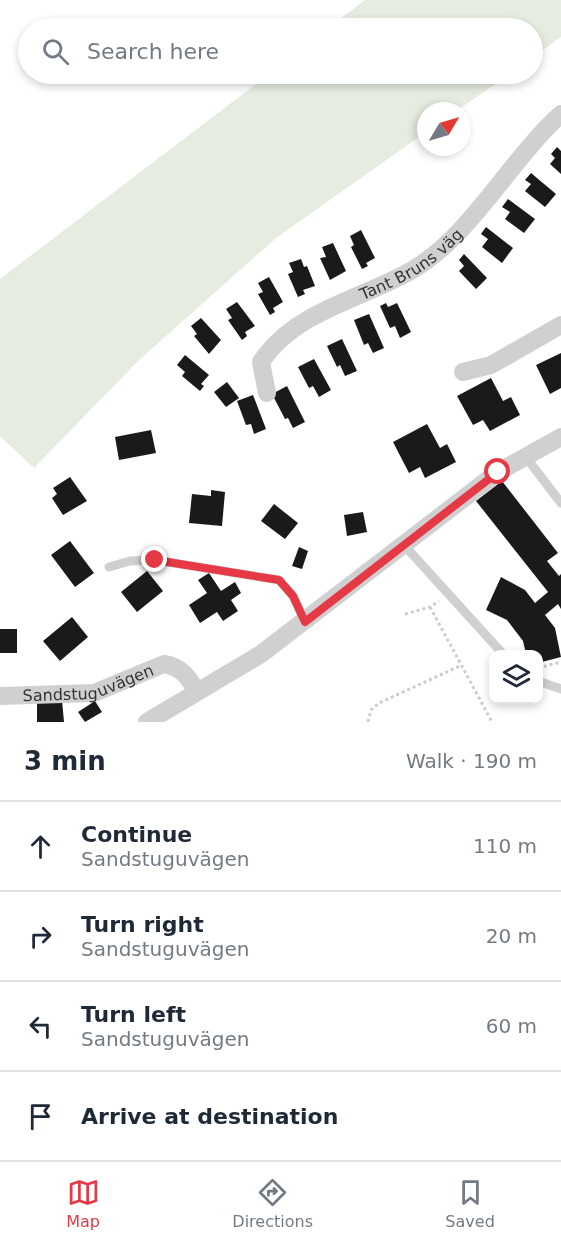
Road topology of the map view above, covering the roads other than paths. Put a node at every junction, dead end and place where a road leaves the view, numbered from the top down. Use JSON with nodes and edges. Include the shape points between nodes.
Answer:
{"nodes":[{"id":1,"x":561,"y":114,"type":"edge"},
{"id":2,"x":561,"y":325,"type":"edge"},
{"id":3,"x":463,"y":372,"type":"dead end"},
{"id":4,"x":267,"y":393,"type":"dead end"},
{"id":5,"x":561,"y":438,"type":"edge"},
{"id":6,"x":525,"y":456,"type":"junction"},
{"id":7,"x":561,"y":503,"type":"edge"},
{"id":8,"x":404,"y":545,"type":"junction"},
{"id":9,"x":109,"y":567,"type":"dead end"},
{"id":10,"x":305,"y":622,"type":"junction"},
{"id":11,"x":499,"y":650,"type":"edge"},
{"id":12,"x":543,"y":683,"type":"edge"},
{"id":13,"x":561,"y":689,"type":"edge"},
{"id":14,"x":197,"y":691,"type":"junction"},
{"id":15,"x":0,"y":696,"type":"edge"},
{"id":16,"x":147,"y":722,"type":"edge"}],
"edges":[{"from":1,"to":4,"type":"street","name":"Tant Bruns väg","via":[[521,154],[467,223],[431,257],[395,279],[316,315],[273,346],[261,362]]},
{"from":2,"to":3,"type":"street","via":[[490,365]]},
{"from":5,"to":6,"type":"street"},
{"from":6,"to":7,"type":"lane"},
{"from":6,"to":8,"type":"street","via":[[498,472]]},
{"from":8,"to":10,"type":"street"},
{"from":8,"to":11,"type":"lane"},
{"from":9,"to":10,"type":"lane","via":[[155,560],[279,580],[293,596]]},
{"from":10,"to":14,"type":"street","via":[[261,654]]},
{"from":12,"to":13,"type":"lane"},
{"from":14,"to":15,"type":"street","name":"Sandstuguvägen","via":[[187,674],[164,664],[94,693]]},
{"from":14,"to":16,"type":"street"}]}
